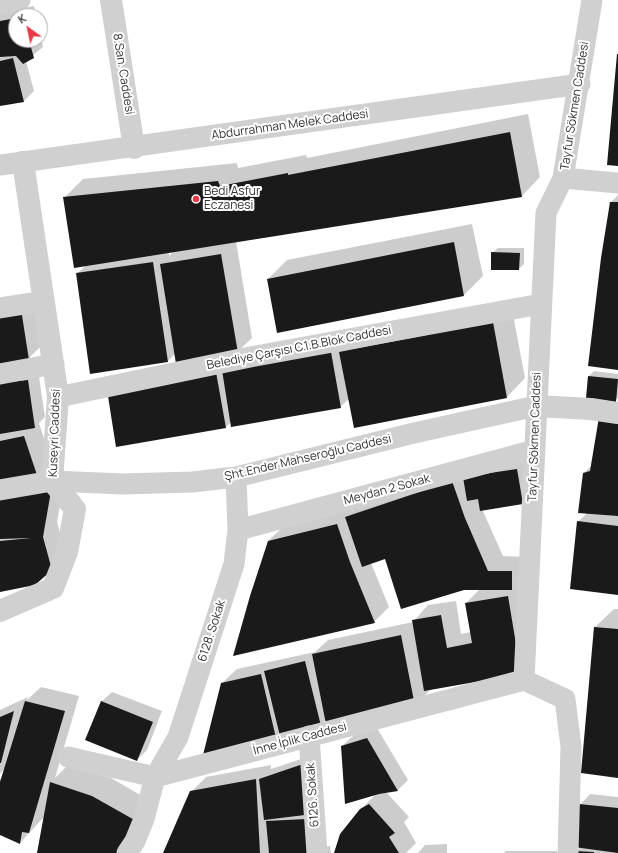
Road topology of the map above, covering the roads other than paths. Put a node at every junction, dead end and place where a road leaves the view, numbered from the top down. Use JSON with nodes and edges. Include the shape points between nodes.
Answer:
{"nodes":[{"id":1,"x":20,"y":0,"type":"edge"},
{"id":2,"x":111,"y":0,"type":"edge"},
{"id":3,"x":592,"y":0,"type":"edge"},
{"id":4,"x":0,"y":3,"type":"edge"},
{"id":5,"x":580,"y":84,"type":"junction"},
{"id":6,"x":134,"y":148,"type":"junction"},
{"id":7,"x":23,"y":162,"type":"junction"},
{"id":8,"x":0,"y":165,"type":"edge"},
{"id":9,"x":563,"y":178,"type":"junction"},
{"id":10,"x":618,"y":183,"type":"edge"},
{"id":11,"x":44,"y":301,"type":"junction"},
{"id":12,"x":541,"y":304,"type":"junction"},
{"id":13,"x":0,"y":308,"type":"edge"},
{"id":14,"x":54,"y":364,"type":"junction"},
{"id":15,"x":0,"y":374,"type":"edge"},
{"id":16,"x":58,"y":396,"type":"junction"},
{"id":17,"x":536,"y":406,"type":"junction"},
{"id":18,"x":618,"y":413,"type":"edge"},
{"id":19,"x":535,"y":450,"type":"junction"},
{"id":20,"x":236,"y":477,"type":"junction"},
{"id":21,"x":52,"y":481,"type":"junction"},
{"id":22,"x":0,"y":490,"type":"edge"},
{"id":23,"x":238,"y":530,"type":"junction"},
{"id":24,"x":0,"y":611,"type":"edge"},
{"id":25,"x":524,"y":680,"type":"junction"},
{"id":26,"x":309,"y":736,"type":"junction"},
{"id":27,"x":68,"y":757,"type":"dead end"},
{"id":28,"x":155,"y":777,"type":"junction"},
{"id":29,"x":127,"y":853,"type":"edge"},
{"id":30,"x":317,"y":853,"type":"edge"},
{"id":31,"x":568,"y":853,"type":"edge"}],
"edges":[{"from":1,"to":4,"type":"street"},
{"from":2,"to":6,"type":"street","name":"8.San. Caddesi"},
{"from":3,"to":5,"type":"street","name":"Tayfur Sökmen Caddesi"},
{"from":5,"to":6,"type":"street","name":"Abdurrahman Melek Caddesi"},
{"from":5,"to":9,"type":"street","name":"Tayfur Sökmen Caddesi"},
{"from":6,"to":7,"type":"street","name":"Abdurrahman Melek Caddesi"},
{"from":7,"to":8,"type":"street","name":"Abdurrahman Melek Caddesi"},
{"from":7,"to":11,"type":"street","name":"Kuseyri Caddesi"},
{"from":9,"to":10,"type":"street"},
{"from":9,"to":12,"type":"street","name":"Tayfur Sökmen Caddesi","via":[[546,212]]},
{"from":11,"to":13,"type":"street"},
{"from":11,"to":14,"type":"street","name":"Kuseyri Caddesi"},
{"from":12,"to":16,"type":"street","name":"Belediye Çarşısı C.1.B.Blok Caddesi","via":[[250,357]]},
{"from":12,"to":17,"type":"street","name":"Tayfur Sökmen Caddesi"},
{"from":14,"to":15,"type":"street"},
{"from":14,"to":16,"type":"street","name":"Kuseyri Caddesi"},
{"from":16,"to":21,"type":"street","name":"Kuseyri Caddesi"},
{"from":17,"to":18,"type":"street"},
{"from":17,"to":19,"type":"street","name":"Tayfur Sökmen Caddesi"},
{"from":17,"to":20,"type":"street","name":"Şht.Ender Mahseroğlu Caddesi"},
{"from":19,"to":23,"type":"street","name":"Meydan 2 Sokak"},
{"from":19,"to":25,"type":"street","name":"Tayfur Sökmen Caddesi"},
{"from":20,"to":21,"type":"street","name":"Şht.Ender Mahseroğlu Caddesi","via":[[192,482],[123,484]]},
{"from":20,"to":23,"type":"street","name":"6128. Sokak"},
{"from":21,"to":22,"type":"street","name":"Şht.Ender Mahseroğlu Caddesi"},
{"from":21,"to":24,"type":"street","name":"Kuseyri Caddesi","via":[[75,509],[67,552],[53,588]]},
{"from":23,"to":28,"type":"street","name":"6128. Sokak","via":[[234,564],[178,737]]},
{"from":25,"to":26,"type":"street","name":"İnne İplik Caddesi"},
{"from":25,"to":31,"type":"street","via":[[565,699],[571,747]]},
{"from":26,"to":28,"type":"street","name":"İnne İplik Caddesi"},
{"from":26,"to":30,"type":"street","name":"6126. Sokak"},
{"from":27,"to":28,"type":"street"},
{"from":28,"to":29,"type":"street","via":[[144,819]]}]}
